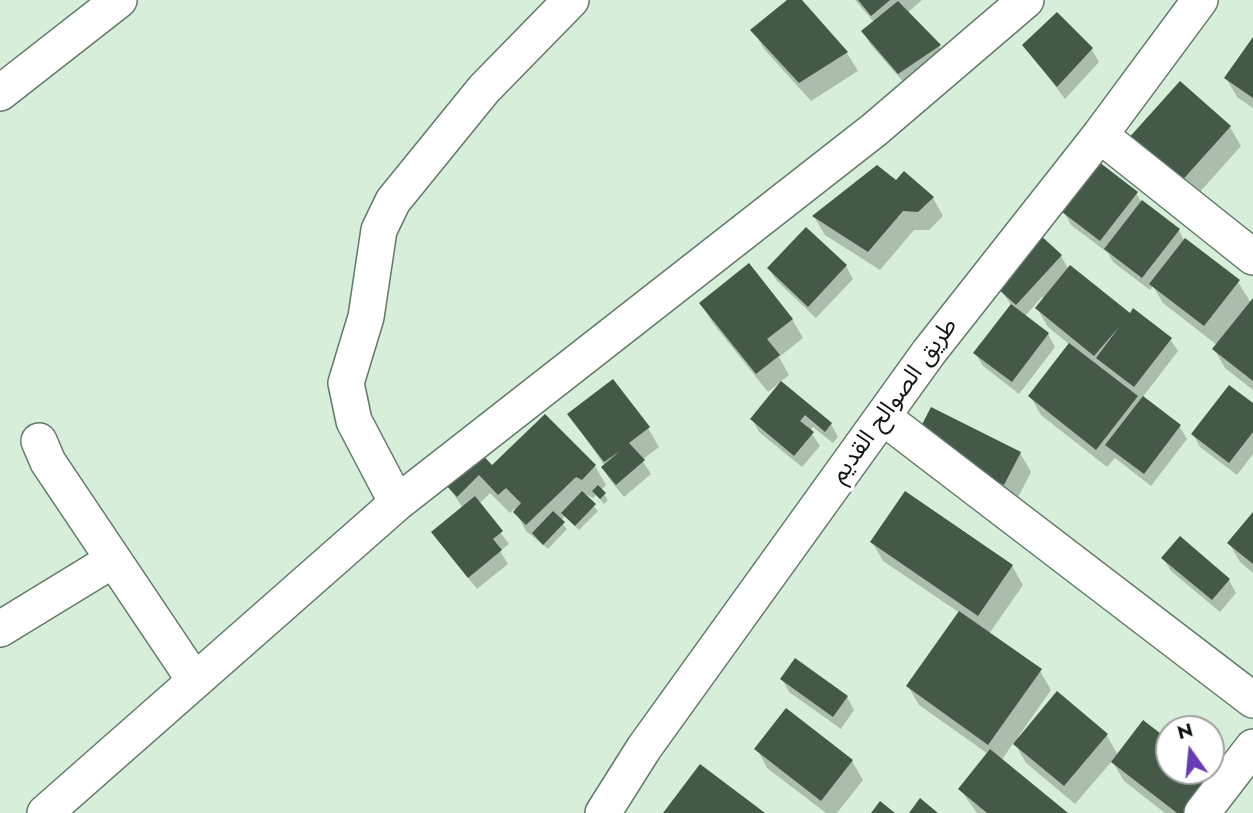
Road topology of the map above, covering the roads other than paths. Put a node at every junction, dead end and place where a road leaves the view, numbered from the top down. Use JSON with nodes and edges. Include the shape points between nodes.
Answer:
{"nodes":[{"id":1,"x":119,"y":0,"type":"edge"},
{"id":2,"x":571,"y":0,"type":"edge"},
{"id":3,"x":1026,"y":0,"type":"edge"},
{"id":4,"x":1200,"y":0,"type":"edge"},
{"id":5,"x":0,"y":93,"type":"edge"},
{"id":6,"x":1100,"y":135,"type":"junction"},
{"id":7,"x":1253,"y":257,"type":"edge"},
{"id":8,"x":883,"y":417,"type":"junction"},
{"id":9,"x":39,"y":440,"type":"dead end"},
{"id":10,"x":397,"y":503,"type":"junction"},
{"id":11,"x":113,"y":560,"type":"junction"},
{"id":12,"x":0,"y":629,"type":"edge"},
{"id":13,"x":195,"y":681,"type":"junction"},
{"id":14,"x":1253,"y":700,"type":"edge"},
{"id":15,"x":1253,"y":747,"type":"edge"},
{"id":16,"x":45,"y":813,"type":"edge"},
{"id":17,"x":603,"y":813,"type":"edge"},
{"id":18,"x":1202,"y":813,"type":"edge"}],
"edges":[{"from":1,"to":5,"type":"street"},
{"from":2,"to":10,"type":"street","via":[[484,89],[393,201],[379,230],[366,317],[346,383],[354,421]]},
{"from":3,"to":10,"type":"street","via":[[874,130]]},
{"from":4,"to":6,"type":"street","name":"طريق الصوالح القديم"},
{"from":6,"to":7,"type":"street"},
{"from":6,"to":8,"type":"street","name":"طريق الصوالح القديم","via":[[977,288]]},
{"from":8,"to":14,"type":"street"},
{"from":8,"to":17,"type":"street","name":"طريق الصوالح القديم","via":[[665,718]]},
{"from":9,"to":11,"type":"street","via":[[48,463]]},
{"from":10,"to":13,"type":"street"},
{"from":11,"to":12,"type":"street"},
{"from":11,"to":13,"type":"street"},
{"from":13,"to":16,"type":"street"},
{"from":15,"to":18,"type":"street"}]}
